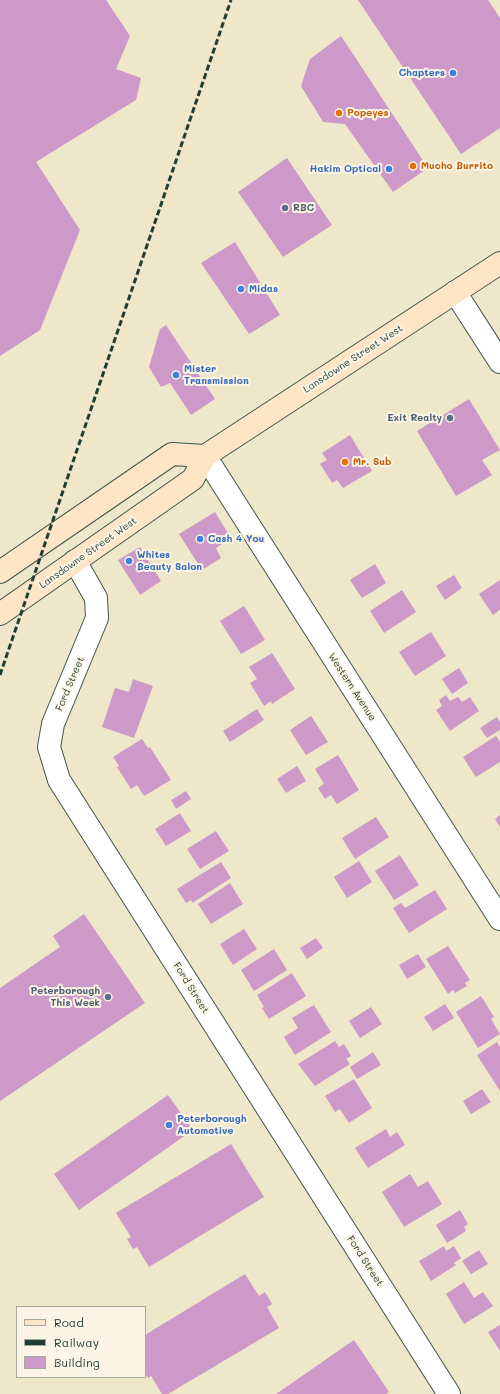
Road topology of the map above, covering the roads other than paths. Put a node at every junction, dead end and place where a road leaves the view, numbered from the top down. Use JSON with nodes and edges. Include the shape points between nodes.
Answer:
{"nodes":[{"id":1,"x":500,"y":263,"type":"edge"},
{"id":2,"x":455,"y":292,"type":"junction"},
{"id":3,"x":500,"y":362,"type":"edge"},
{"id":4,"x":205,"y":456,"type":"junction"},
{"id":5,"x":75,"y":561,"type":"junction"},
{"id":6,"x":0,"y":572,"type":"edge"},
{"id":7,"x":0,"y":614,"type":"edge"},
{"id":8,"x":500,"y":919,"type":"edge"},
{"id":9,"x":449,"y":1394,"type":"edge"}],
"edges":[{"from":1,"to":2,"type":"main road","name":"Lansdowne Street West"},
{"from":2,"to":3,"type":"street"},
{"from":2,"to":4,"type":"main road","name":"Lansdowne Street West"},
{"from":4,"to":5,"type":"main road","name":"Lansdowne Street West","via":[[193,479]]},
{"from":4,"to":6,"type":"main road","via":[[172,454]]},
{"from":4,"to":8,"type":"street","name":"Western Avenue"},
{"from":5,"to":7,"type":"main road","name":"Lansdowne Street West"},
{"from":5,"to":9,"type":"street","name":"Ford Street","via":[[96,598],[97,618],[53,724],[49,747],[59,780]]}]}
